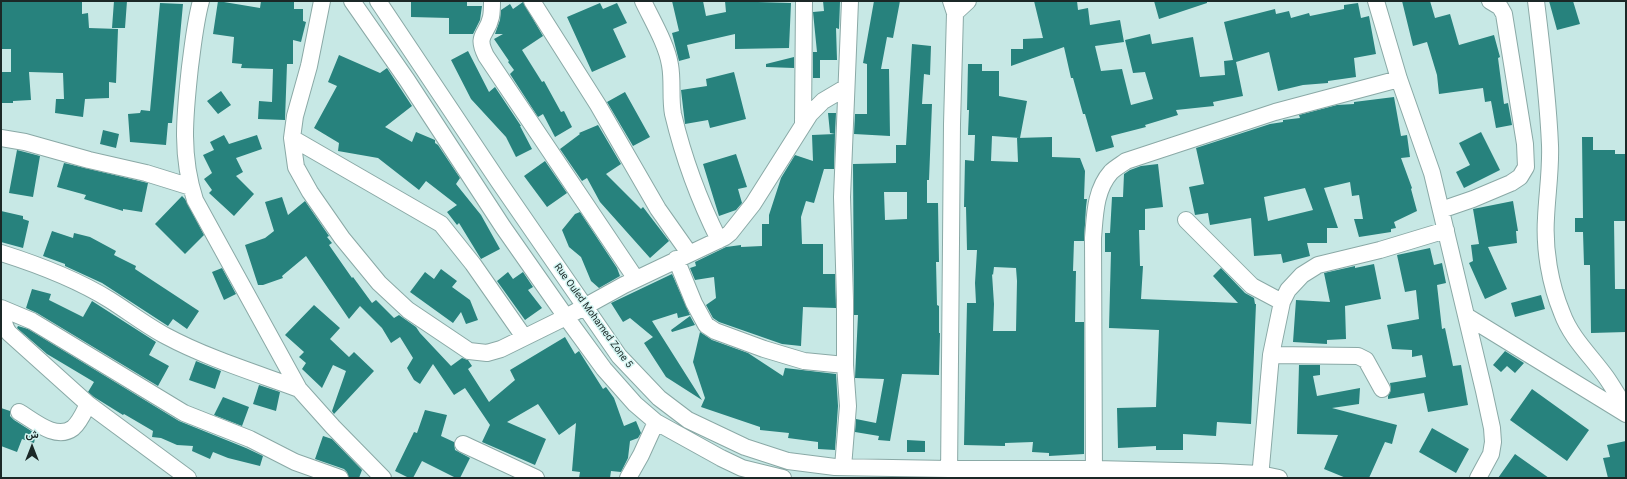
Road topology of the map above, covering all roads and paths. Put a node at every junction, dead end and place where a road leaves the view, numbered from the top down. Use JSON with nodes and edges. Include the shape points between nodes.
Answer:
{"nodes":[{"id":1,"x":201,"y":1,"type":"edge"},
{"id":2,"x":322,"y":1,"type":"edge"},
{"id":3,"x":352,"y":1,"type":"edge"},
{"id":4,"x":378,"y":1,"type":"edge"},
{"id":5,"x":492,"y":1,"type":"edge"},
{"id":6,"x":532,"y":1,"type":"edge"},
{"id":7,"x":643,"y":1,"type":"edge"},
{"id":8,"x":804,"y":1,"type":"edge"},
{"id":9,"x":850,"y":1,"type":"edge"},
{"id":10,"x":968,"y":1,"type":"edge"},
{"id":11,"x":1376,"y":1,"type":"edge"},
{"id":12,"x":1490,"y":1,"type":"edge"},
{"id":13,"x":1536,"y":1,"type":"edge"},
{"id":14,"x":953,"y":7,"type":"edge"},
{"id":15,"x":1399,"y":79,"type":"junction"},
{"id":16,"x":845,"y":88,"type":"junction"},
{"id":17,"x":803,"y":123,"type":"junction"},
{"id":18,"x":1,"y":138,"type":"edge"},
{"id":19,"x":292,"y":138,"type":"junction"},
{"id":20,"x":191,"y":187,"type":"junction"},
{"id":21,"x":1441,"y":210,"type":"junction"},
{"id":22,"x":1186,"y":220,"type":"dead end"},
{"id":23,"x":1446,"y":230,"type":"junction"},
{"id":24,"x":719,"y":240,"type":"junction"},
{"id":25,"x":1,"y":253,"type":"edge"},
{"id":26,"x":683,"y":256,"type":"junction"},
{"id":27,"x":636,"y":279,"type":"junction"},
{"id":28,"x":1282,"y":302,"type":"junction"},
{"id":29,"x":584,"y":306,"type":"junction"},
{"id":30,"x":4,"y":310,"type":"edge"},
{"id":31,"x":566,"y":317,"type":"junction"},
{"id":32,"x":1468,"y":317,"type":"junction"},
{"id":33,"x":524,"y":337,"type":"junction"},
{"id":34,"x":1271,"y":355,"type":"junction"},
{"id":35,"x":845,"y":365,"type":"junction"},
{"id":36,"x":299,"y":389,"type":"junction"},
{"id":37,"x":1382,"y":389,"type":"dead end"},
{"id":38,"x":88,"y":404,"type":"junction"},
{"id":39,"x":1626,"y":408,"type":"edge"},
{"id":40,"x":19,"y":412,"type":"dead end"},
{"id":41,"x":1626,"y":414,"type":"edge"},
{"id":42,"x":656,"y":422,"type":"junction"},
{"id":43,"x":463,"y":444,"type":"dead end"},
{"id":44,"x":843,"y":467,"type":"junction"},
{"id":45,"x":1095,"y":473,"type":"edge"},
{"id":46,"x":949,"y":474,"type":"edge"},
{"id":47,"x":1260,"y":476,"type":"edge"},
{"id":48,"x":188,"y":478,"type":"edge"},
{"id":49,"x":340,"y":478,"type":"edge"},
{"id":50,"x":383,"y":478,"type":"edge"},
{"id":51,"x":536,"y":478,"type":"edge"},
{"id":52,"x":628,"y":478,"type":"edge"},
{"id":53,"x":783,"y":478,"type":"edge"},
{"id":54,"x":1279,"y":478,"type":"edge"},
{"id":55,"x":1478,"y":478,"type":"edge"}],
"edges":[{"from":1,"to":20,"type":"street","via":[[196,18],[184,114],[184,146]]},
{"from":2,"to":19,"type":"street"},
{"from":3,"to":31,"type":"street","name":"Rue Ouled Mohamed Zone 5"},
{"from":4,"to":29,"type":"street","name":"Rue Ouled Mohamed Zone 5"},
{"from":5,"to":27,"type":"street","via":[[492,16],[482,37],[482,47],[486,56]]},
{"from":6,"to":26,"type":"street","via":[[598,105]]},
{"from":7,"to":24,"type":"street","via":[[668,56],[671,67],[673,113],[681,142],[709,220]]},
{"from":8,"to":17,"type":"street"},
{"from":9,"to":16,"type":"street"},
{"from":10,"to":14,"type":"street"},
{"from":11,"to":15,"type":"street"},
{"from":12,"to":21,"type":"street","via":[[1500,7],[1504,14],[1525,144],[1526,167],[1520,177],[1511,183]]},
{"from":13,"to":39,"type":"street","via":[[1550,146],[1546,220],[1547,250],[1553,286],[1562,314],[1575,338],[1606,377]]},
{"from":14,"to":46,"type":"street"},
{"from":15,"to":21,"type":"street","via":[[1432,173]]},
{"from":15,"to":45,"type":"street","via":[[1267,115],[1126,161],[1111,172],[1099,193],[1093,238]]},
{"from":16,"to":17,"type":"street","via":[[823,101]]},
{"from":16,"to":35,"type":"street","via":[[842,197]]},
{"from":17,"to":24,"type":"street","via":[[753,204],[730,233]]},
{"from":18,"to":20,"type":"street","via":[[146,173]]},
{"from":19,"to":33,"type":"street","via":[[441,224],[473,264]]},
{"from":19,"to":33,"type":"street","via":[[296,167],[310,192],[342,238],[393,297],[408,310],[469,351],[487,353]]},
{"from":20,"to":36,"type":"street","via":[[202,213]]},
{"from":21,"to":23,"type":"street"},
{"from":22,"to":28,"type":"street","via":[[1252,286]]},
{"from":23,"to":28,"type":"street","via":[[1318,265],[1288,290]]},
{"from":23,"to":32,"type":"street"},
{"from":24,"to":26,"type":"street"},
{"from":25,"to":36,"type":"street","via":[[70,279],[166,336]]},
{"from":26,"to":27,"type":"street"},
{"from":26,"to":35,"type":"street","via":[[694,303],[706,325],[715,331],[764,349],[804,361]]},
{"from":27,"to":29,"type":"street"},
{"from":28,"to":34,"type":"street"},
{"from":29,"to":31,"type":"street"},
{"from":29,"to":44,"type":"street","name":"Rue Ouled Mohamed Zone 5","via":[[619,356],[644,384],[688,420],[745,447],[788,461]]},
{"from":30,"to":38,"type":"street","via":[[4,325],[9,333]]},
{"from":30,"to":49,"type":"street","via":[[32,321],[184,413],[250,439],[295,462]]},
{"from":31,"to":33,"type":"street"},
{"from":31,"to":42,"type":"street","name":"Rue Ouled Mohamed Zone 5","via":[[604,369]]},
{"from":32,"to":41,"type":"street"},
{"from":32,"to":55,"type":"street","via":[[1493,442],[1491,454]]},
{"from":34,"to":37,"type":"street","via":[[1358,356],[1366,360]]},
{"from":34,"to":47,"type":"street"},
{"from":35,"to":44,"type":"street","via":[[848,406]]},
{"from":36,"to":50,"type":"street"},
{"from":38,"to":40,"type":"street","via":[[73,428],[63,433],[49,430]]},
{"from":38,"to":48,"type":"street"},
{"from":42,"to":52,"type":"street"},
{"from":42,"to":53,"type":"street","name":"Rue Ouled Mohamed Zone 5","via":[[742,468]]},
{"from":43,"to":51,"type":"street"},
{"from":44,"to":46,"type":"street","name":"Rue Ouled Mohamed Zone 5"},
{"from":45,"to":46,"type":"street","name":"Rue Ouled Mohamed Zone 5"},
{"from":45,"to":47,"type":"street","name":"Rue Ouled Mohamed Zone 5"},
{"from":47,"to":54,"type":"street","name":"Rue Ouled Mohamed Zone 5"}]}
